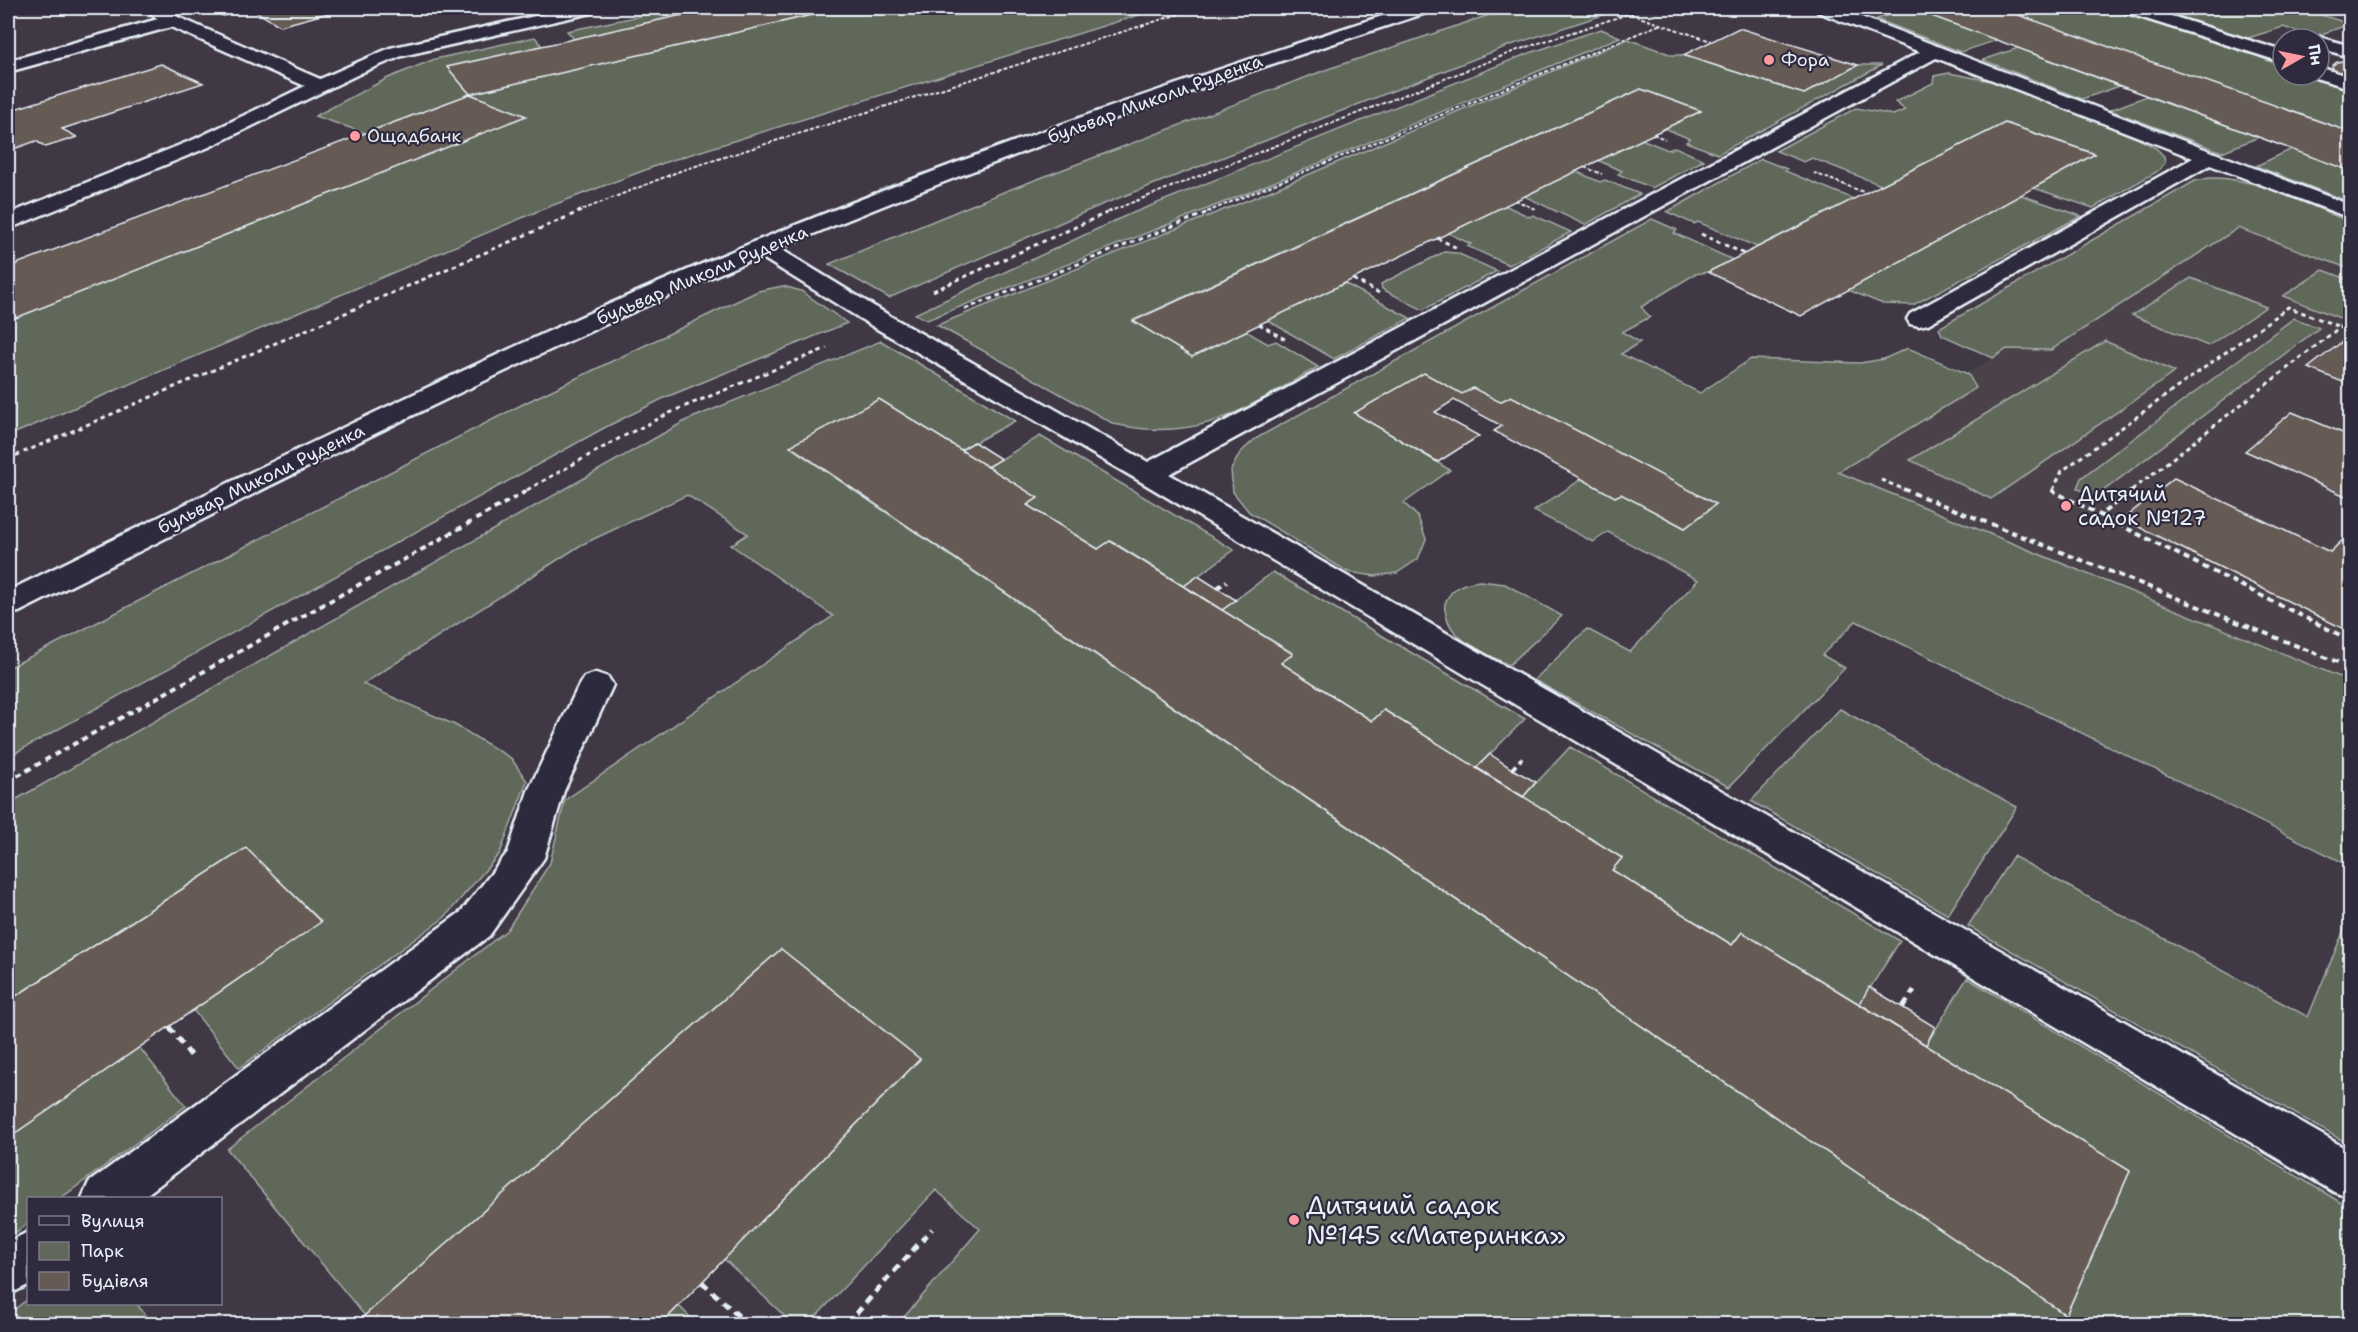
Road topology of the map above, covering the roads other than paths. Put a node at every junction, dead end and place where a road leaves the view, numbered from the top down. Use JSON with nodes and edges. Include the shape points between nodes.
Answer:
{"nodes":[{"id":1,"x":153,"y":8,"type":"edge"},
{"id":2,"x":591,"y":8,"type":"edge"},
{"id":3,"x":1423,"y":8,"type":"edge"},
{"id":4,"x":1824,"y":8,"type":"edge"},
{"id":5,"x":2130,"y":8,"type":"edge"},
{"id":6,"x":172,"y":21,"type":"junction"},
{"id":7,"x":2331,"y":46,"type":"edge"},
{"id":8,"x":1935,"y":51,"type":"junction"},
{"id":9,"x":2350,"y":52,"type":"edge"},
{"id":10,"x":2271,"y":54,"type":"edge"},
{"id":11,"x":8,"y":67,"type":"edge"},
{"id":12,"x":2331,"y":77,"type":"edge"},
{"id":13,"x":2350,"y":83,"type":"edge"},
{"id":14,"x":320,"y":86,"type":"junction"},
{"id":15,"x":2208,"y":158,"type":"junction"},
{"id":16,"x":2350,"y":212,"type":"edge"},
{"id":17,"x":8,"y":222,"type":"edge"},
{"id":18,"x":762,"y":247,"type":"junction"},
{"id":19,"x":1919,"y":319,"type":"dead end"},
{"id":20,"x":1148,"y":474,"type":"junction"},
{"id":21,"x":8,"y":604,"type":"edge"},
{"id":22,"x":596,"y":684,"type":"dead end"},
{"id":23,"x":2350,"y":1176,"type":"edge"},
{"id":24,"x":106,"y":1197,"type":"edge"},
{"id":25,"x":27,"y":1257,"type":"edge"},
{"id":26,"x":8,"y":1272,"type":"edge"}],
"edges":[{"from":1,"to":6,"type":"street"},
{"from":2,"to":14,"type":"street","via":[[396,52]]},
{"from":3,"to":18,"type":"street","name":"бульвар Миколи Руденка","via":[[1288,51],[1012,150]]},
{"from":4,"to":8,"type":"street"},
{"from":5,"to":10,"type":"street"},
{"from":6,"to":11,"type":"street"},
{"from":6,"to":14,"type":"street"},
{"from":7,"to":9,"type":"street"},
{"from":8,"to":15,"type":"street"},
{"from":8,"to":20,"type":"street"},
{"from":12,"to":13,"type":"street"},
{"from":14,"to":17,"type":"street","via":[[202,142]]},
{"from":15,"to":16,"type":"street"},
{"from":15,"to":19,"type":"street"},
{"from":18,"to":20,"type":"street","via":[[893,328]]},
{"from":18,"to":21,"type":"street","name":"бульвар Миколи Руденка","via":[[485,370]]},
{"from":20,"to":23,"type":"street"},
{"from":22,"to":24,"type":"street","via":[[546,790],[525,858],[475,924]]},
{"from":25,"to":26,"type":"street"}]}
